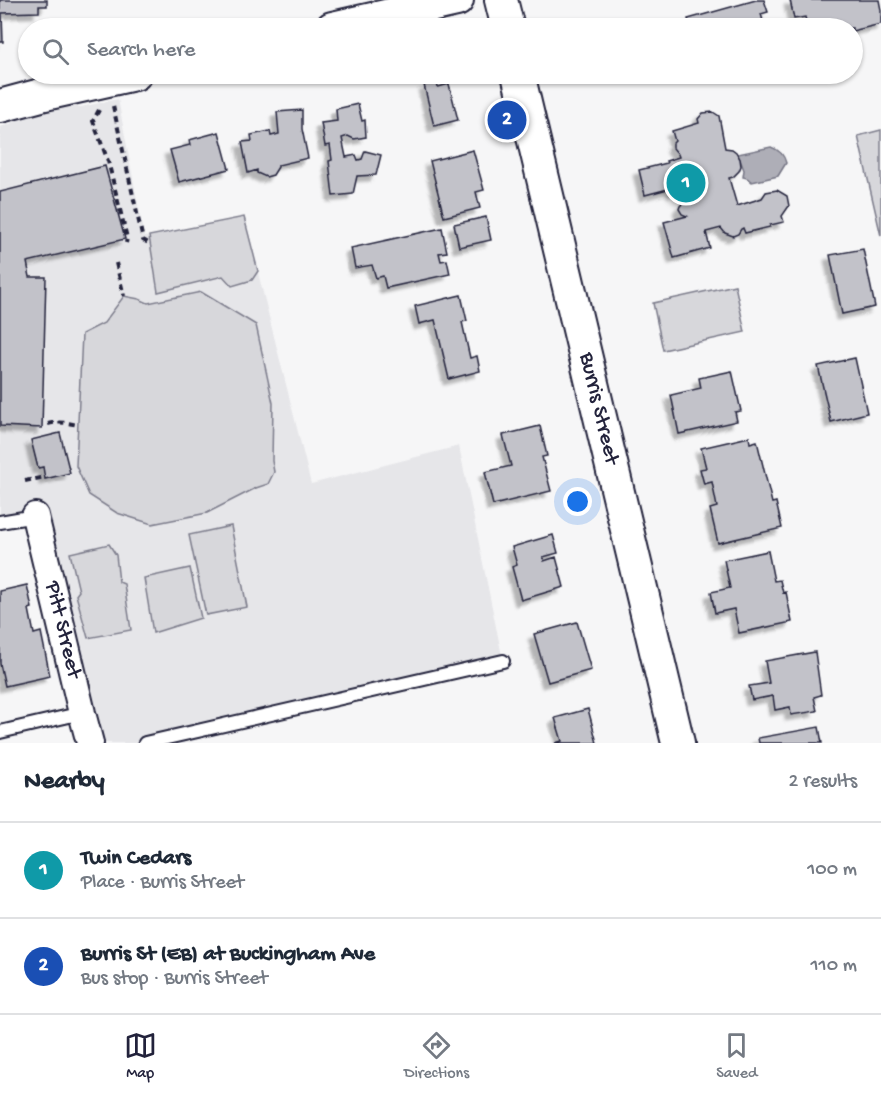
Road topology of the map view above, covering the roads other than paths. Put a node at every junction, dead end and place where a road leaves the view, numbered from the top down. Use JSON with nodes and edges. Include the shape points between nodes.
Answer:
{"nodes":[{"id":1,"x":457,"y":0,"type":"edge"},
{"id":2,"x":501,"y":0,"type":"edge"},
{"id":3,"x":377,"y":18,"type":"edge"},
{"id":4,"x":506,"y":18,"type":"edge"},
{"id":5,"x":90,"y":84,"type":"edge"},
{"id":6,"x":521,"y":84,"type":"edge"},
{"id":7,"x":0,"y":106,"type":"edge"},
{"id":8,"x":34,"y":516,"type":"joint"},
{"id":9,"x":0,"y":522,"type":"edge"},
{"id":10,"x":503,"y":661,"type":"dead end"},
{"id":11,"x":82,"y":713,"type":"junction"},
{"id":12,"x":0,"y":732,"type":"edge"},
{"id":13,"x":90,"y":743,"type":"edge"},
{"id":14,"x":145,"y":743,"type":"edge"},
{"id":15,"x":678,"y":743,"type":"edge"}],
"edges":[{"from":1,"to":3,"type":"street"},
{"from":2,"to":4,"type":"street"},
{"from":5,"to":7,"type":"street"},
{"from":6,"to":15,"type":"street","name":"Burris Street"},
{"from":8,"to":9,"type":"lane"},
{"from":8,"to":11,"type":"street","name":"Pitt Street"},
{"from":10,"to":14,"type":"lane"},
{"from":11,"to":12,"type":"lane"},
{"from":11,"to":13,"type":"street","name":"Pitt Street"}]}
